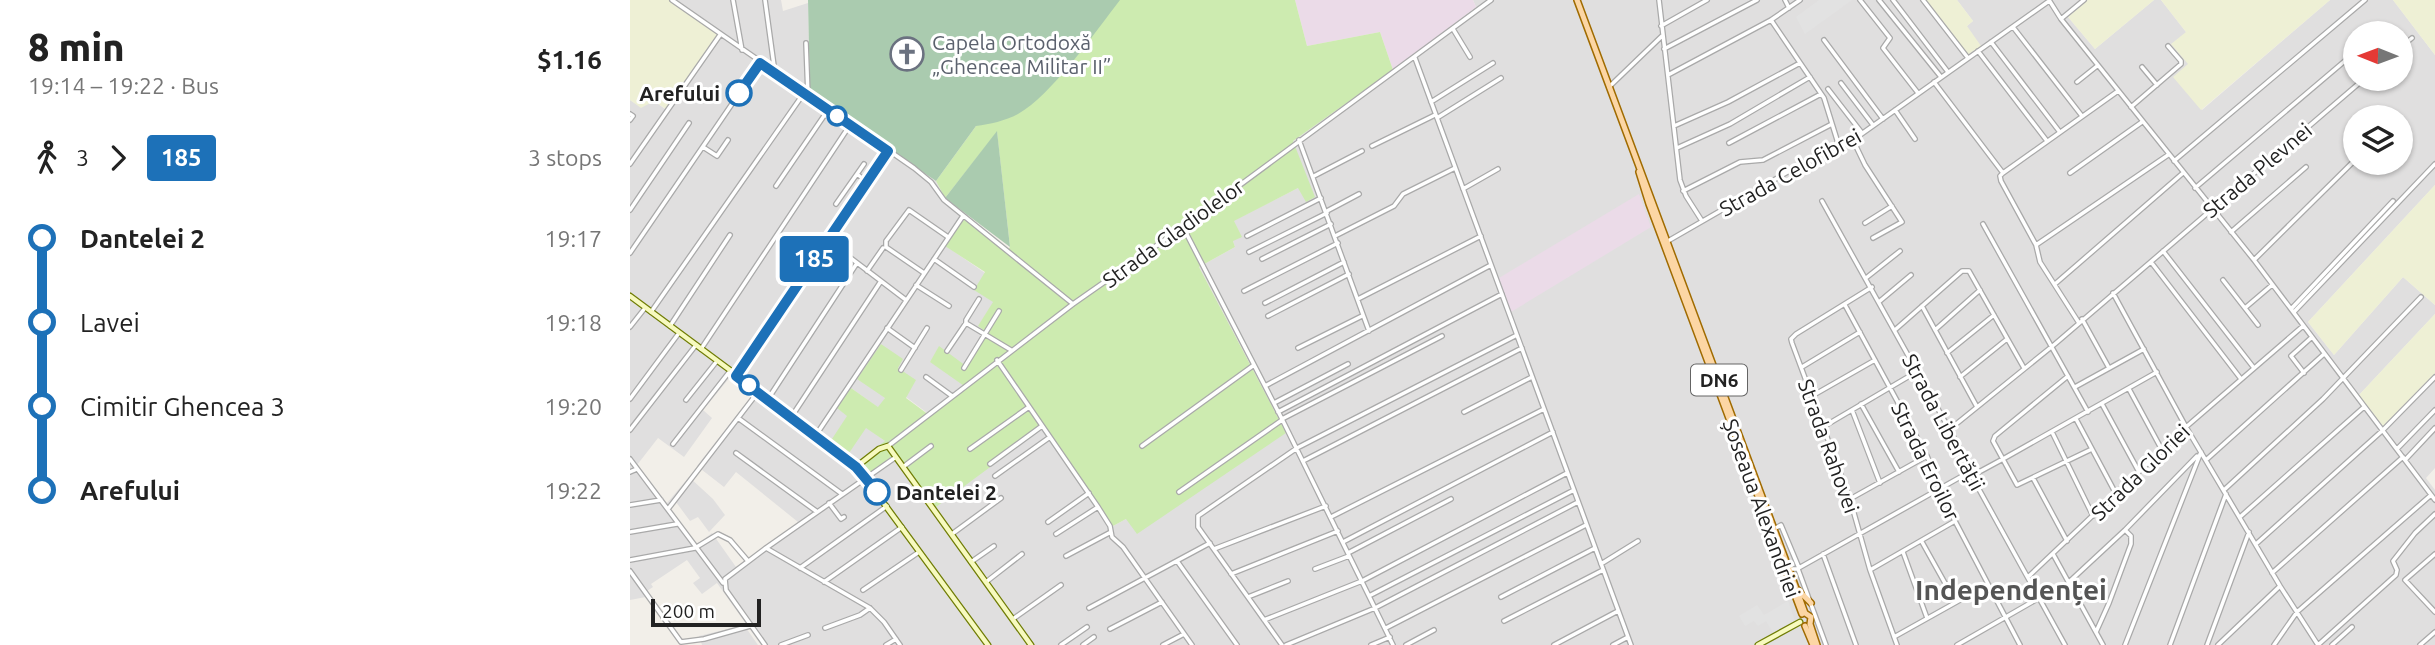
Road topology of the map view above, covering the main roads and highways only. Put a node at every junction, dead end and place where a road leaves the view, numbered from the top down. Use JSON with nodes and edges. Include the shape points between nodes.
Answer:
{"nodes":[{"id":1,"x":1577,"y":0,"type":"edge"},
{"id":2,"x":1638,"y":165,"type":"junction"},
{"id":3,"x":1796,"y":588,"type":"junction"},
{"id":4,"x":1811,"y":603,"type":"road end"},
{"id":5,"x":1803,"y":614,"type":"junction"},
{"id":6,"x":1805,"y":624,"type":"junction"},
{"id":7,"x":1815,"y":645,"type":"edge"}],
"edges":[{"from":1,"to":2,"type":"main road","name":"Șoseaua Alexandriei","number":"DN6"},
{"from":2,"to":3,"type":"main road","name":"Șoseaua Alexandriei","number":"DN6"},
{"from":2,"to":5,"type":"main road","name":"Șoseaua Alexandriei","number":"DN6"},
{"from":3,"to":4,"type":"main road"},
{"from":3,"to":5,"type":"main road","name":"Șoseaua Alexandriei","number":"DN6"},
{"from":5,"to":6,"type":"main road","number":"DN6"},
{"from":5,"to":6,"type":"main road","number":"DN6","via":[[1811,617]]},
{"from":6,"to":7,"type":"main road","name":"Șoseaua Alexandriei","number":"DN6"}]}
